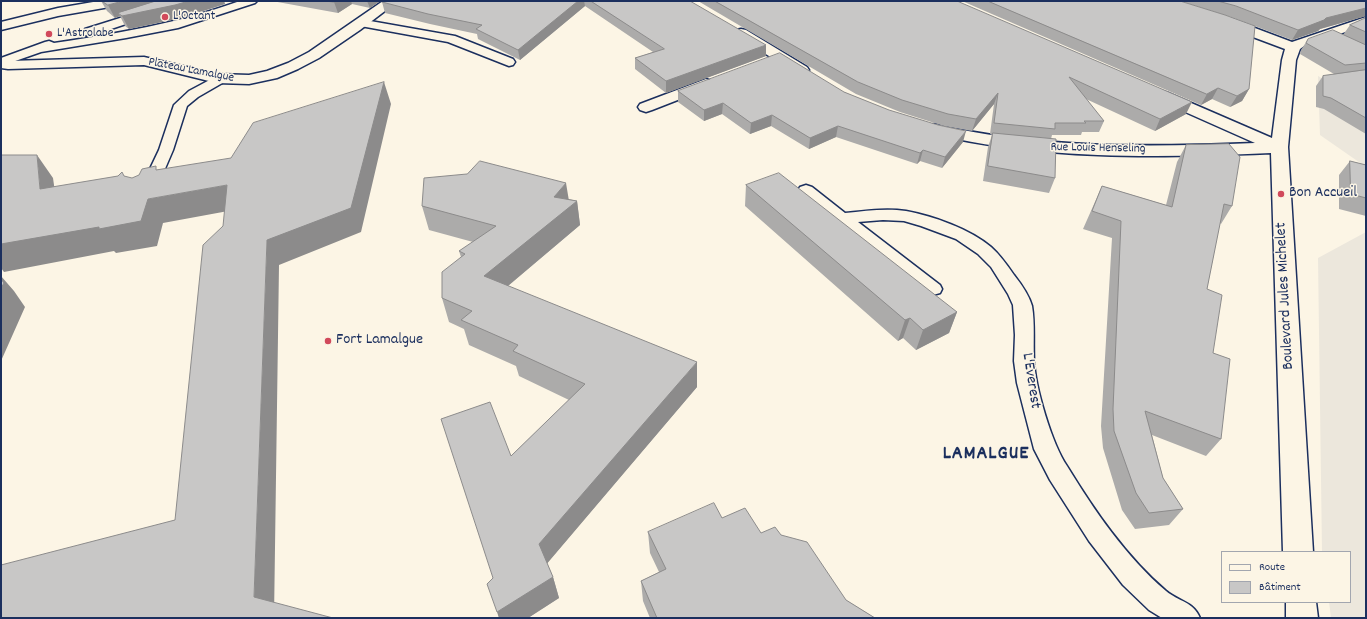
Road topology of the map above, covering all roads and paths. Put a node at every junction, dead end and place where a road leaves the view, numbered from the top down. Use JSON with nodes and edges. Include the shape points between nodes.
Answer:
{"nodes":[{"id":1,"x":121,"y":1,"type":"edge"},
{"id":2,"x":185,"y":1,"type":"edge"},
{"id":3,"x":251,"y":1,"type":"edge"},
{"id":4,"x":392,"y":1,"type":"edge"},
{"id":5,"x":55,"y":6,"type":"edge"},
{"id":6,"x":1212,"y":17,"type":"edge"},
{"id":7,"x":1366,"y":21,"type":"edge"},
{"id":8,"x":359,"y":23,"type":"junction"},
{"id":9,"x":727,"y":25,"type":"edge"},
{"id":10,"x":1,"y":26,"type":"edge"},
{"id":11,"x":1325,"y":33,"type":"junction"},
{"id":12,"x":1344,"y":43,"type":"edge"},
{"id":13,"x":1293,"y":47,"type":"junction"},
{"id":14,"x":37,"y":49,"type":"junction"},
{"id":15,"x":509,"y":62,"type":"dead end"},
{"id":16,"x":3,"y":65,"type":"edge"},
{"id":17,"x":219,"y":79,"type":"junction"},
{"id":18,"x":720,"y":79,"type":"edge"},
{"id":19,"x":818,"y":79,"type":"edge"},
{"id":20,"x":1150,"y":91,"type":"edge"},
{"id":21,"x":646,"y":107,"type":"dead end"},
{"id":22,"x":923,"y":126,"type":"edge"},
{"id":23,"x":1279,"y":147,"type":"junction"},
{"id":24,"x":806,"y":190,"type":"dead end"},
{"id":25,"x":146,"y":194,"type":"edge"},
{"id":26,"x":841,"y":218,"type":"junction"},
{"id":27,"x":933,"y":289,"type":"dead end"},
{"id":28,"x":1298,"y":551,"type":"edge"},
{"id":29,"x":1301,"y":603,"type":"edge"},
{"id":30,"x":1187,"y":618,"type":"edge"},
{"id":31,"x":1302,"y":618,"type":"edge"}],
"edges":[{"from":1,"to":5,"type":"street"},
{"from":2,"to":14,"type":"lane"},
{"from":3,"to":14,"type":"lane","via":[[161,28]]},
{"from":4,"to":8,"type":"street","name":"Plateau Lamalgue"},
{"from":5,"to":10,"type":"street"},
{"from":6,"to":13,"type":"street"},
{"from":7,"to":11,"type":"street"},
{"from":8,"to":15,"type":"lane","via":[[451,39]]},
{"from":8,"to":17,"type":"street","name":"Plateau Lamalgue","via":[[311,57],[281,72],[250,80]]},
{"from":9,"to":19,"type":"street","via":[[773,59]]},
{"from":11,"to":12,"type":"street"},
{"from":11,"to":13,"type":"street","via":[[1304,40]]},
{"from":13,"to":23,"type":"street","name":"Boulevard Jules Michelet","via":[[1289,60]]},
{"from":14,"to":16,"type":"lane"},
{"from":16,"to":17,"type":"street","name":"Plateau Lamalgue","via":[[144,61]]},
{"from":17,"to":25,"type":"lane","via":[[182,104],[161,162]]},
{"from":18,"to":21,"type":"street"},
{"from":20,"to":23,"type":"street"},
{"from":22,"to":23,"type":"street","name":"Rue Louis Henseling","via":[[1001,143],[1070,150],[1226,150]]},
{"from":23,"to":28,"type":"street","name":"Boulevard Jules Michelet"},
{"from":24,"to":26,"type":"lane"},
{"from":26,"to":27,"type":"lane"},
{"from":26,"to":30,"type":"lane","name":"L'Everest","via":[[883,215],[904,216],[927,222],[974,242],[997,263],[1022,305],[1027,383],[1045,449],[1098,533],[1132,576],[1158,601]]},
{"from":29,"to":31,"type":"street"}]}
